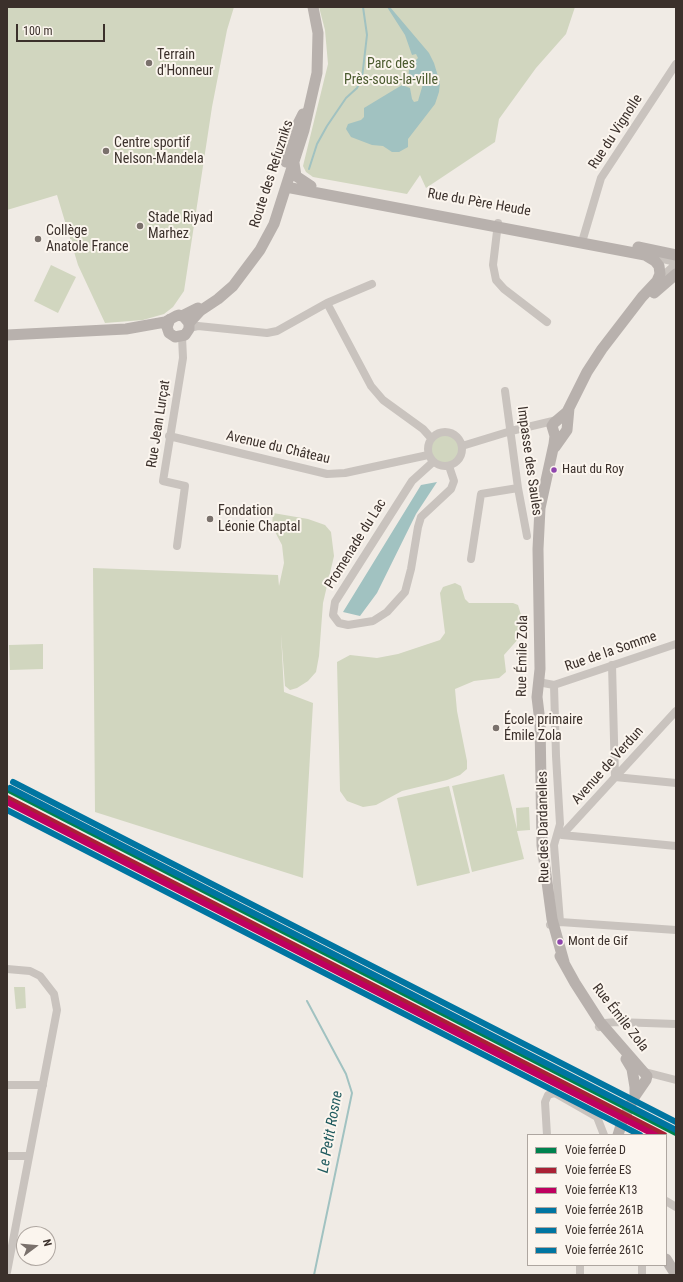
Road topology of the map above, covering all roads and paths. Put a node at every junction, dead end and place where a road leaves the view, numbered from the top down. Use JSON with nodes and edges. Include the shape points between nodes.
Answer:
{"nodes":[{"id":1,"x":313,"y":7,"type":"edge"},
{"id":2,"x":676,"y":64,"type":"edge"},
{"id":3,"x":311,"y":99,"type":"junction"},
{"id":4,"x":294,"y":163,"type":"junction"},
{"id":5,"x":284,"y":184,"type":"junction"},
{"id":6,"x":311,"y":186,"type":"junction"},
{"id":7,"x":497,"y":225,"type":"junction"},
{"id":8,"x":583,"y":239,"type":"junction"},
{"id":9,"x":646,"y":255,"type":"junction"},
{"id":10,"x":676,"y":264,"type":"edge"},
{"id":11,"x":657,"y":281,"type":"junction"},
{"id":12,"x":372,"y":284,"type":"dead end"},
{"id":13,"x":327,"y":303,"type":"junction"},
{"id":14,"x":633,"y":309,"type":"junction"},
{"id":15,"x":170,"y":319,"type":"junction"},
{"id":16,"x":547,"y":322,"type":"dead end"},
{"id":17,"x":186,"y":326,"type":"junction"},
{"id":18,"x":168,"y":331,"type":"junction"},
{"id":19,"x":7,"y":335,"type":"edge"},
{"id":20,"x":7,"y":342,"type":"edge"},
{"id":21,"x":505,"y":391,"type":"dead end"},
{"id":22,"x":559,"y":427,"type":"junction"},
{"id":23,"x":511,"y":431,"type":"junction"},
{"id":24,"x":169,"y":436,"type":"junction"},
{"id":25,"x":431,"y":438,"type":"junction"},
{"id":26,"x":462,"y":446,"type":"junction"},
{"id":27,"x":428,"y":454,"type":"junction"},
{"id":28,"x":433,"y":462,"type":"junction"},
{"id":29,"x":450,"y":466,"type":"junction"},
{"id":30,"x":518,"y":488,"type":"junction"},
{"id":31,"x":527,"y":536,"type":"dead end"},
{"id":32,"x":177,"y":546,"type":"dead end"},
{"id":33,"x":471,"y":559,"type":"dead end"},
{"id":34,"x":676,"y":644,"type":"edge"},
{"id":35,"x":612,"y":665,"type":"junction"},
{"id":36,"x":538,"y":682,"type":"junction"},
{"id":37,"x":554,"y":685,"type":"junction"},
{"id":38,"x":676,"y":711,"type":"edge"},
{"id":39,"x":615,"y":777,"type":"junction"},
{"id":40,"x":676,"y":782,"type":"edge"},
{"id":41,"x":560,"y":834,"type":"junction"},
{"id":42,"x":676,"y":846,"type":"edge"},
{"id":43,"x":554,"y":923,"type":"junction"},
{"id":44,"x":676,"y":930,"type":"edge"},
{"id":45,"x":11,"y":969,"type":"edge"},
{"id":46,"x":676,"y":1024,"type":"edge"},
{"id":47,"x":600,"y":1026,"type":"junction"},
{"id":48,"x":641,"y":1077,"type":"junction"},
{"id":49,"x":676,"y":1080,"type":"edge"},
{"id":50,"x":7,"y":1085,"type":"edge"},
{"id":51,"x":43,"y":1085,"type":"junction"},
{"id":52,"x":619,"y":1130,"type":"edge"},
{"id":53,"x":546,"y":1134,"type":"edge"},
{"id":54,"x":604,"y":1134,"type":"edge"},
{"id":55,"x":7,"y":1156,"type":"edge"},
{"id":56,"x":29,"y":1156,"type":"junction"},
{"id":57,"x":667,"y":1202,"type":"edge"},
{"id":58,"x":676,"y":1206,"type":"edge"},
{"id":59,"x":667,"y":1261,"type":"edge"},
{"id":60,"x":7,"y":1272,"type":"edge"},
{"id":61,"x":676,"y":1275,"type":"edge"}],
"edges":[{"from":1,"to":3,"type":"main road","name":"Route des Refuzniks","via":[[318,33],[318,51]]},
{"from":2,"to":8,"type":"street","name":"Rue du Vignolle","via":[[601,178]]},
{"from":3,"to":4,"type":"main road","name":"Route des Refuzniks"},
{"from":3,"to":5,"type":"main road","name":"Route des Refuzniks","via":[[296,128]]},
{"from":4,"to":5,"type":"main road","name":"Route des Refuzniks"},
{"from":4,"to":6,"type":"main road","via":[[298,178]]},
{"from":5,"to":6,"type":"main road","name":"Rue du Père Heude"},
{"from":5,"to":7,"type":"main road","name":"Rue du Père Heude"},
{"from":5,"to":17,"type":"main road","name":"Route des Refuzniks","via":[[271,230],[250,264],[225,293],[200,311]]},
{"from":6,"to":7,"type":"main road","name":"Rue du Père Heude"},
{"from":7,"to":8,"type":"main road","name":"Rue du Père Heude"},
{"from":7,"to":16,"type":"street","via":[[493,265],[496,280]]},
{"from":8,"to":9,"type":"main road","name":"Rue du Père Heude"},
{"from":8,"to":10,"type":"main road","name":"Rue du Père Heude"},
{"from":9,"to":10,"type":"street","name":"Rue du Père Heude"},
{"from":9,"to":11,"type":"main road","via":[[659,266],[660,274]]},
{"from":10,"to":11,"type":"street","name":"Rue Émile Zola"},
{"from":10,"to":14,"type":"main road","name":"Rue Émile Zola"},
{"from":11,"to":14,"type":"main road","name":"Rue Émile Zola"},
{"from":12,"to":13,"type":"street"},
{"from":13,"to":17,"type":"street","via":[[278,331],[267,333]]},
{"from":13,"to":25,"type":"street","via":[[371,386],[383,400],[423,429]]},
{"from":14,"to":22,"type":"main road","name":"Rue Émile Zola","via":[[596,359]]},
{"from":15,"to":17,"type":"main road","via":[[176,316]]},
{"from":15,"to":18,"type":"main road"},
{"from":15,"to":19,"type":"main road","via":[[126,329]]},
{"from":17,"to":18,"type":"main road","via":[[175,337]]},
{"from":17,"to":24,"type":"street","name":"Rue Jean Lurçat"},
{"from":18,"to":20,"type":"main road","via":[[156,329],[126,335]]},
{"from":21,"to":23,"type":"street","name":"Impasse des Saules"},
{"from":22,"to":23,"type":"street","via":[[542,423]]},
{"from":22,"to":36,"type":"main road","name":"Rue Émile Zola","via":[[544,485],[538,529]]},
{"from":23,"to":26,"type":"street"},
{"from":23,"to":30,"type":"street","name":"Impasse des Saules"},
{"from":24,"to":27,"type":"street","name":"Avenue du Château","via":[[328,474],[345,473]]},
{"from":24,"to":32,"type":"street","name":"Rue Jean Lurçat","via":[[163,481],[185,486]]},
{"from":25,"to":26,"type":"street","via":[[440,432],[451,433],[460,440]]},
{"from":25,"to":27,"type":"street"},
{"from":26,"to":29,"type":"street","via":[[461,456]]},
{"from":27,"to":28,"type":"street"},
{"from":28,"to":29,"type":"street","via":[[441,466]]},
{"from":28,"to":29,"type":"street","name":"Promenade du Lac","via":[[412,481],[335,602],[333,615],[339,624],[373,621],[387,612],[404,592],[421,517],[451,489],[454,481]]},
{"from":30,"to":31,"type":"street","name":"Impasse des Saules"},
{"from":30,"to":33,"type":"street","via":[[481,494]]},
{"from":34,"to":35,"type":"street","name":"Rue de la Somme"},
{"from":35,"to":37,"type":"street","name":"Rue de la Somme"},
{"from":35,"to":39,"type":"street"},
{"from":36,"to":37,"type":"street"},
{"from":36,"to":43,"type":"main road","name":"Rue Émile Zola","via":[[542,845]]},
{"from":37,"to":41,"type":"street","name":"Rue des Dardanelles"},
{"from":38,"to":39,"type":"street","name":"Avenue de Verdun"},
{"from":39,"to":40,"type":"street"},
{"from":39,"to":41,"type":"street","name":"Avenue de Verdun"},
{"from":41,"to":42,"type":"street"},
{"from":41,"to":43,"type":"street","name":"Rue des Dardanelles","via":[[554,845]]},
{"from":43,"to":44,"type":"street"},
{"from":43,"to":47,"type":"main road","name":"Rue Émile Zola","via":[[554,946],[584,1007]]},
{"from":45,"to":51,"type":"street","via":[[30,971],[40,976],[54,994],[57,1010]]},
{"from":46,"to":47,"type":"street","via":[[616,1022]]},
{"from":47,"to":48,"type":"main road","name":"Rue Émile Zola"},
{"from":48,"to":49,"type":"street","via":[[658,1074]]},
{"from":48,"to":52,"type":"main road"},
{"from":50,"to":51,"type":"street"},
{"from":51,"to":56,"type":"street"},
{"from":53,"to":54,"type":"street","via":[[545,1102],[548,1095],[555,1093],[597,1117]]},
{"from":55,"to":56,"type":"street"},
{"from":56,"to":60,"type":"street"},
{"from":57,"to":58,"type":"street"},
{"from":59,"to":61,"type":"main road"}]}
